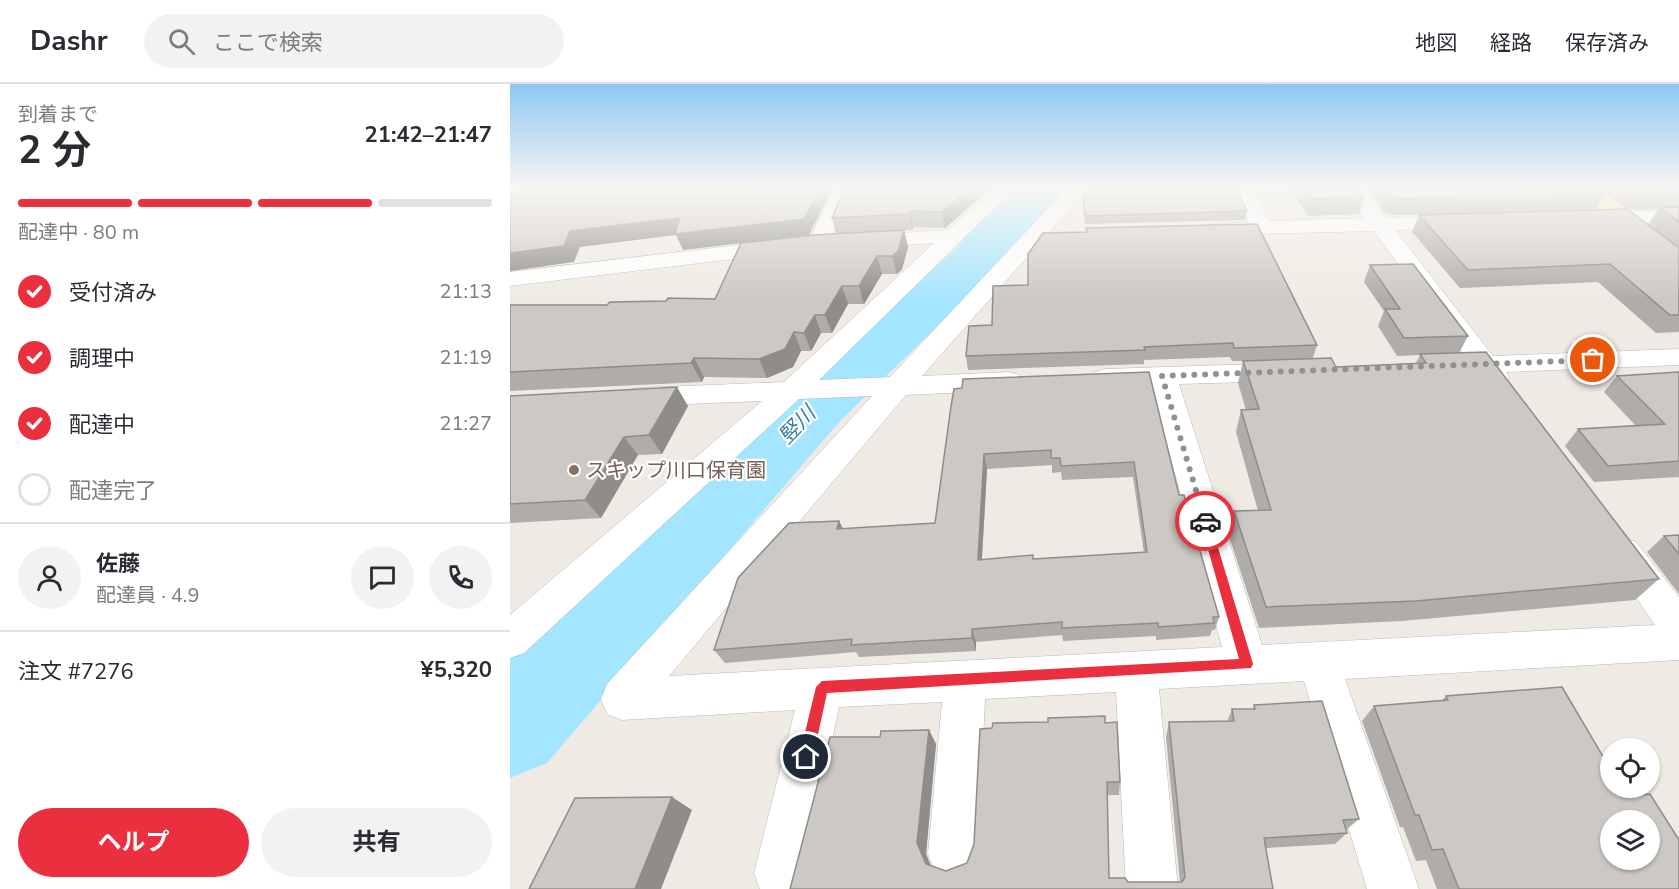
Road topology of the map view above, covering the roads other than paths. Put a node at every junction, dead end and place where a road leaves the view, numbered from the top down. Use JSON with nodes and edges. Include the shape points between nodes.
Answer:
{"nodes":[{"id":1,"x":1380,"y":224,"type":"edge"},
{"id":2,"x":827,"y":225,"type":"edge"},
{"id":3,"x":965,"y":225,"type":"edge"},
{"id":4,"x":1045,"y":225,"type":"edge"},
{"id":5,"x":1260,"y":225,"type":"edge"},
{"id":6,"x":1363,"y":225,"type":"edge"},
{"id":7,"x":1629,"y":225,"type":"edge"},
{"id":8,"x":1262,"y":228,"type":"junction"},
{"id":9,"x":1190,"y":230,"type":"edge"},
{"id":10,"x":1036,"y":234,"type":"junction"},
{"id":11,"x":1059,"y":234,"type":"edge"},
{"id":12,"x":953,"y":236,"type":"junction"},
{"id":13,"x":819,"y":243,"type":"junction"},
{"id":14,"x":1679,"y":261,"type":"edge"},
{"id":15,"x":510,"y":279,"type":"edge"},
{"id":16,"x":1679,"y":357,"type":"edge"},
{"id":17,"x":1485,"y":365,"type":"junction"},
{"id":18,"x":1426,"y":367,"type":"edge"},
{"id":19,"x":1306,"y":371,"type":"edge"},
{"id":20,"x":1162,"y":376,"type":"junction"},
{"id":21,"x":1078,"y":378,"type":"edge"},
{"id":22,"x":1030,"y":380,"type":"edge"},
{"id":23,"x":899,"y":384,"type":"junction"},
{"id":24,"x":791,"y":391,"type":"junction"},
{"id":25,"x":615,"y":398,"type":"edge"},
{"id":26,"x":1513,"y":402,"type":"edge"},
{"id":27,"x":1610,"y":533,"type":"edge"},
{"id":28,"x":1679,"y":627,"type":"edge"},
{"id":29,"x":510,"y":640,"type":"edge"},
{"id":30,"x":1679,"y":642,"type":"edge"},
{"id":31,"x":1318,"y":661,"type":"junction"},
{"id":32,"x":1247,"y":664,"type":"junction"},
{"id":33,"x":1136,"y":670,"type":"junction"},
{"id":34,"x":966,"y":679,"type":"junction"},
{"id":35,"x":822,"y":687,"type":"junction"},
{"id":36,"x":953,"y":854,"type":"dead end"},
{"id":37,"x":779,"y":873,"type":"dead end"},
{"id":38,"x":1152,"y":889,"type":"edge"},
{"id":39,"x":1394,"y":889,"type":"edge"}],
"edges":[{"from":1,"to":17,"type":"street"},
{"from":2,"to":13,"type":"street"},
{"from":3,"to":12,"type":"street"},
{"from":4,"to":10,"type":"street"},
{"from":5,"to":8,"type":"street"},
{"from":6,"to":8,"type":"street"},
{"from":7,"to":14,"type":"main road"},
{"from":8,"to":9,"type":"street"},
{"from":10,"to":11,"type":"street"},
{"from":10,"to":23,"type":"street"},
{"from":12,"to":13,"type":"street"},
{"from":12,"to":24,"type":"street"},
{"from":13,"to":15,"type":"street"},
{"from":16,"to":17,"type":"street"},
{"from":17,"to":18,"type":"street"},
{"from":17,"to":26,"type":"street"},
{"from":19,"to":20,"type":"street"},
{"from":20,"to":21,"type":"street"},
{"from":20,"to":32,"type":"street"},
{"from":22,"to":23,"type":"street"},
{"from":23,"to":24,"type":"street"},
{"from":23,"to":35,"type":"street","via":[[622,699]]},
{"from":24,"to":25,"type":"street"},
{"from":24,"to":29,"type":"street"},
{"from":27,"to":28,"type":"street"},
{"from":30,"to":31,"type":"street"},
{"from":31,"to":32,"type":"street"},
{"from":31,"to":39,"type":"street"},
{"from":32,"to":33,"type":"street"},
{"from":33,"to":34,"type":"street"},
{"from":33,"to":38,"type":"street"},
{"from":34,"to":35,"type":"street"},
{"from":34,"to":36,"type":"street"},
{"from":35,"to":37,"type":"street"}]}
